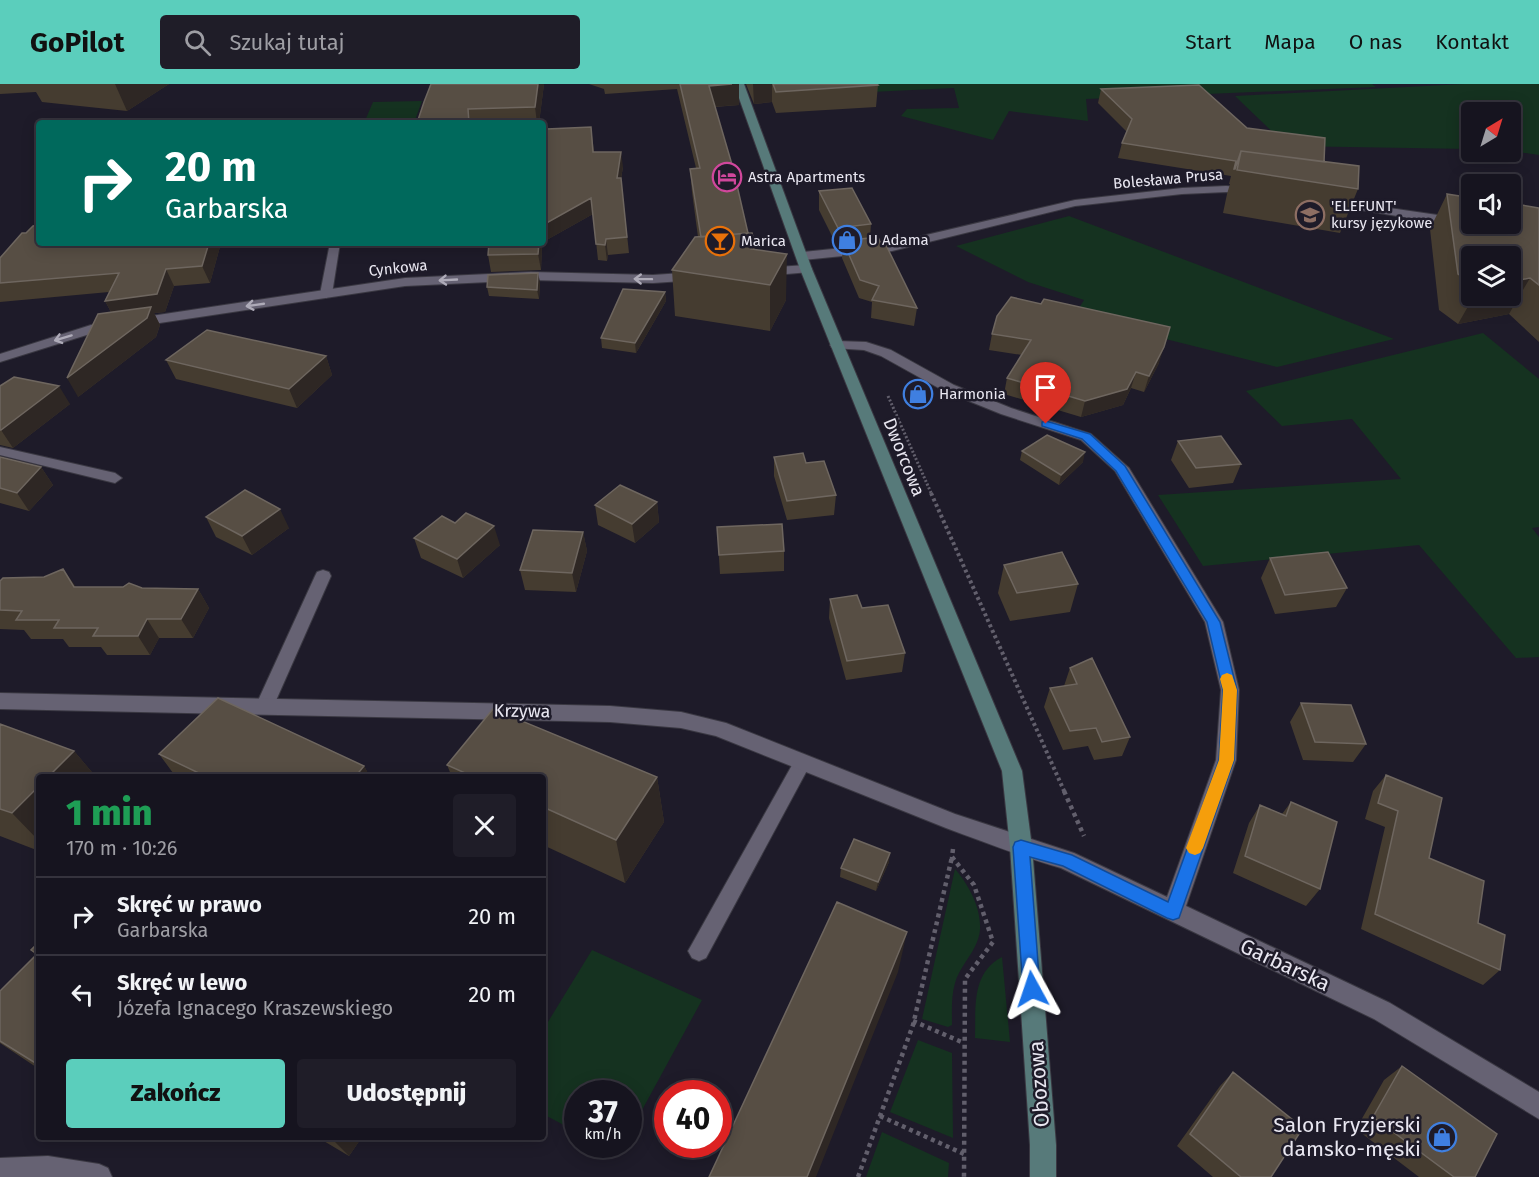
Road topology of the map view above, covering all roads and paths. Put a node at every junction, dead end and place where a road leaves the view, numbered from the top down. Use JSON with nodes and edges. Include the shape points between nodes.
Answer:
{"nodes":[{"id":1,"x":739,"y":84,"type":"edge"},
{"id":2,"x":1268,"y":193,"type":"edge"},
{"id":3,"x":1312,"y":199,"type":"edge"},
{"id":4,"x":1461,"y":222,"type":"edge"},
{"id":5,"x":334,"y":246,"type":"edge"},
{"id":6,"x":804,"y":263,"type":"junction"},
{"id":7,"x":748,"y":273,"type":"edge"},
{"id":8,"x":712,"y":275,"type":"edge"},
{"id":9,"x":326,"y":294,"type":"junction"},
{"id":10,"x":837,"y":345,"type":"junction"},
{"id":11,"x":866,"y":346,"type":"junction"},
{"id":12,"x":0,"y":358,"type":"edge"},
{"id":13,"x":0,"y":451,"type":"edge"},
{"id":14,"x":115,"y":478,"type":"dead end"},
{"id":15,"x":323,"y":576,"type":"dead end"},
{"id":16,"x":0,"y":701,"type":"edge"},
{"id":17,"x":266,"y":705,"type":"junction"},
{"id":18,"x":802,"y":763,"type":"junction"},
{"id":19,"x":953,"y":822,"type":"junction"},
{"id":20,"x":1086,"y":841,"type":"dead end"},
{"id":21,"x":1021,"y":847,"type":"junction"},
{"id":22,"x":952,"y":857,"type":"junction"},
{"id":23,"x":1173,"y":912,"type":"junction"},
{"id":24,"x":699,"y":951,"type":"dead end"},
{"id":25,"x":913,"y":1022,"type":"junction"},
{"id":26,"x":964,"y":1043,"type":"junction"},
{"id":27,"x":1539,"y":1106,"type":"edge"},
{"id":28,"x":880,"y":1116,"type":"junction"},
{"id":29,"x":964,"y":1154,"type":"junction"},
{"id":30,"x":0,"y":1171,"type":"edge"},
{"id":31,"x":99,"y":1177,"type":"edge"},
{"id":32,"x":858,"y":1177,"type":"edge"},
{"id":33,"x":964,"y":1177,"type":"edge"},
{"id":34,"x":1043,"y":1177,"type":"edge"}],
"edges":[{"from":1,"to":6,"type":"street","name":"Dworcowa"},
{"from":2,"to":6,"type":"street","name":"Bolesława Prusa","via":[[1226,189],[1182,191],[1076,203],[892,247]]},
{"from":3,"to":4,"type":"street"},
{"from":5,"to":9,"type":"lane"},
{"from":6,"to":7,"type":"street"},
{"from":6,"to":10,"type":"street","name":"Dworcowa"},
{"from":8,"to":9,"type":"street","name":"Cynkowa","one_way":true,"via":[[653,279],[531,276],[405,282]]},
{"from":9,"to":12,"type":"street","name":"Cynkowa","one_way":true,"via":[[92,329]]},
{"from":10,"to":11,"type":"street"},
{"from":10,"to":21,"type":"street","name":"Dworcowa","via":[[1012,771]]},
{"from":11,"to":20,"type":"path"},
{"from":11,"to":23,"type":"street","via":[[949,388],[1086,437],[1121,468],[1214,622],[1230,690],[1226,760]]},
{"from":13,"to":14,"type":"lane"},
{"from":15,"to":17,"type":"lane"},
{"from":16,"to":17,"type":"street","name":"Krzywa"},
{"from":17,"to":18,"type":"street","name":"Krzywa","via":[[609,714],[681,720],[719,729]]},
{"from":18,"to":19,"type":"street","name":"Krzywa"},
{"from":18,"to":24,"type":"lane"},
{"from":19,"to":21,"type":"street","name":"Krzywa"},
{"from":19,"to":22,"type":"path"},
{"from":21,"to":23,"type":"street","name":"Garbarska","via":[[1066,860]]},
{"from":21,"to":34,"type":"street","name":"Obozowa"},
{"from":22,"to":25,"type":"path"},
{"from":22,"to":26,"type":"path","via":[[974,885],[993,942],[965,979]]},
{"from":23,"to":27,"type":"street","name":"Garbarska","via":[[1382,1011]]},
{"from":25,"to":26,"type":"path"},
{"from":25,"to":28,"type":"path"},
{"from":26,"to":29,"type":"path"},
{"from":28,"to":29,"type":"path"},
{"from":28,"to":32,"type":"path"},
{"from":29,"to":33,"type":"path"},
{"from":30,"to":31,"type":"street","via":[[48,1169]]}]}
